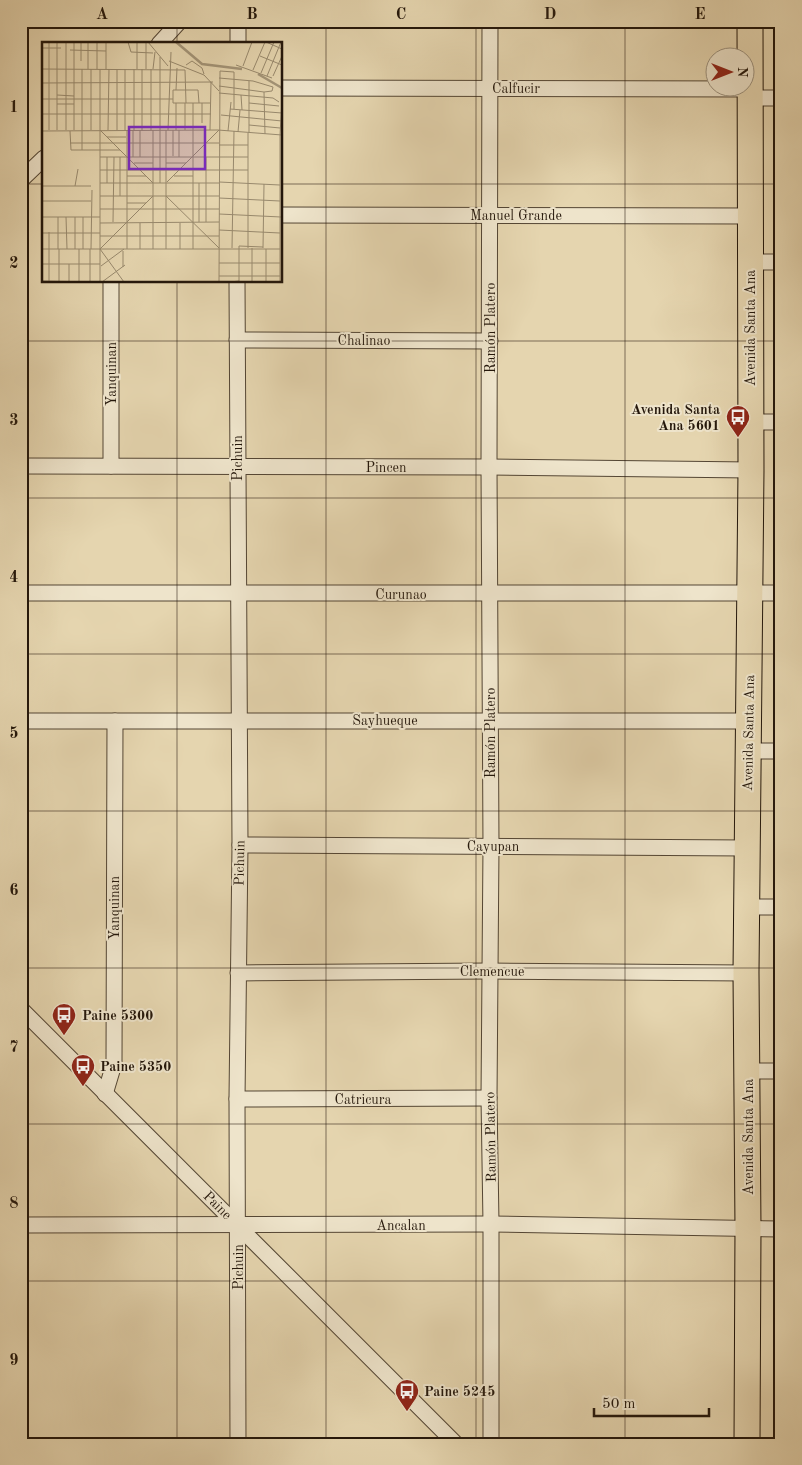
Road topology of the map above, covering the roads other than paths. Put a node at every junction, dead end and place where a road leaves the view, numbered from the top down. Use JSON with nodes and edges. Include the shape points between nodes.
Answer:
{"nodes":[{"id":1,"x":180,"y":21,"type":"edge"},
{"id":2,"x":238,"y":21,"type":"edge"},
{"id":3,"x":490,"y":21,"type":"edge"},
{"id":4,"x":750,"y":21,"type":"edge"},
{"id":5,"x":161,"y":42,"type":"edge"},
{"id":6,"x":238,"y":42,"type":"edge"},
{"id":7,"x":750,"y":48,"type":"edge"},
{"id":8,"x":282,"y":88,"type":"edge"},
{"id":9,"x":490,"y":88,"type":"junction"},
{"id":10,"x":704,"y":93,"type":"edge"},
{"id":11,"x":754,"y":95,"type":"edge"},
{"id":12,"x":750,"y":98,"type":"edge"},
{"id":13,"x":781,"y":98,"type":"edge"},
{"id":14,"x":42,"y":160,"type":"edge"},
{"id":15,"x":21,"y":180,"type":"edge"},
{"id":16,"x":282,"y":215,"type":"edge"},
{"id":17,"x":491,"y":215,"type":"junction"},
{"id":18,"x":750,"y":216,"type":"junction"},
{"id":19,"x":751,"y":262,"type":"junction"},
{"id":20,"x":781,"y":262,"type":"edge"},
{"id":21,"x":111,"y":282,"type":"edge"},
{"id":22,"x":237,"y":282,"type":"edge"},
{"id":23,"x":238,"y":340,"type":"junction"},
{"id":24,"x":490,"y":340,"type":"junction"},
{"id":25,"x":750,"y":422,"type":"junction"},
{"id":26,"x":781,"y":422,"type":"edge"},
{"id":27,"x":21,"y":466,"type":"edge"},
{"id":28,"x":112,"y":466,"type":"junction"},
{"id":29,"x":237,"y":467,"type":"junction"},
{"id":30,"x":489,"y":467,"type":"junction"},
{"id":31,"x":751,"y":470,"type":"junction"},
{"id":32,"x":21,"y":593,"type":"edge"},
{"id":33,"x":239,"y":593,"type":"junction"},
{"id":34,"x":750,"y":593,"type":"junction"},
{"id":35,"x":781,"y":593,"type":"edge"},
{"id":36,"x":490,"y":594,"type":"junction"},
{"id":37,"x":490,"y":720,"type":"junction"},
{"id":38,"x":21,"y":721,"type":"edge"},
{"id":39,"x":114,"y":721,"type":"junction"},
{"id":40,"x":240,"y":721,"type":"junction"},
{"id":41,"x":749,"y":721,"type":"junction"},
{"id":42,"x":749,"y":751,"type":"junction"},
{"id":43,"x":781,"y":751,"type":"edge"},
{"id":44,"x":240,"y":845,"type":"junction"},
{"id":45,"x":491,"y":846,"type":"junction"},
{"id":46,"x":746,"y":848,"type":"junction"},
{"id":47,"x":746,"y":907,"type":"junction"},
{"id":48,"x":781,"y":907,"type":"edge"},
{"id":49,"x":489,"y":970,"type":"junction"},
{"id":50,"x":238,"y":973,"type":"junction"},
{"id":51,"x":746,"y":973,"type":"junction"},
{"id":52,"x":21,"y":1009,"type":"edge"},
{"id":53,"x":747,"y":1071,"type":"junction"},
{"id":54,"x":781,"y":1071,"type":"edge"},
{"id":55,"x":105,"y":1094,"type":"junction"},
{"id":56,"x":489,"y":1098,"type":"junction"},
{"id":57,"x":238,"y":1099,"type":"junction"},
{"id":58,"x":491,"y":1224,"type":"junction"},
{"id":59,"x":21,"y":1225,"type":"edge"},
{"id":60,"x":238,"y":1226,"type":"junction"},
{"id":61,"x":748,"y":1228,"type":"junction"},
{"id":62,"x":781,"y":1229,"type":"edge"},
{"id":63,"x":238,"y":1444,"type":"edge"},
{"id":64,"x":456,"y":1444,"type":"edge"},
{"id":65,"x":491,"y":1444,"type":"edge"},
{"id":66,"x":747,"y":1444,"type":"edge"}],
"edges":[{"from":1,"to":5,"type":"street"},
{"from":2,"to":6,"type":"street"},
{"from":3,"to":9,"type":"street","name":"Ramón Platero"},
{"from":4,"to":7,"type":"main road","name":"Avenida Santa Ana"},
{"from":8,"to":9,"type":"street","name":"Calfucir"},
{"from":9,"to":10,"type":"street","name":"Calfucir"},
{"from":9,"to":17,"type":"street","name":"Ramón Platero"},
{"from":11,"to":13,"type":"street","name":"Calfucir"},
{"from":12,"to":18,"type":"main road","name":"Avenida Santa Ana"},
{"from":14,"to":15,"type":"street"},
{"from":16,"to":17,"type":"street","name":"Manuel Grande"},
{"from":17,"to":18,"type":"street","name":"Manuel Grande"},
{"from":17,"to":24,"type":"street","name":"Ramón Platero"},
{"from":18,"to":19,"type":"main road","name":"Avenida Santa Ana"},
{"from":19,"to":20,"type":"street"},
{"from":19,"to":25,"type":"main road","name":"Avenida Santa Ana"},
{"from":21,"to":28,"type":"street","name":"Yanquinan"},
{"from":22,"to":23,"type":"street","name":"Pichuin"},
{"from":23,"to":24,"type":"street","name":"Chalinao"},
{"from":23,"to":29,"type":"street","name":"Pichuin"},
{"from":24,"to":30,"type":"street","name":"Ramón Platero"},
{"from":25,"to":26,"type":"street"},
{"from":25,"to":31,"type":"main road","name":"Avenida Santa Ana"},
{"from":27,"to":28,"type":"street","name":"Pincen"},
{"from":28,"to":29,"type":"street","name":"Pincen"},
{"from":29,"to":30,"type":"street","name":"Pincen"},
{"from":29,"to":33,"type":"street","name":"Pichuin"},
{"from":30,"to":31,"type":"street","name":"Pincen"},
{"from":30,"to":36,"type":"street","name":"Ramón Platero"},
{"from":31,"to":34,"type":"main road","name":"Avenida Santa Ana"},
{"from":32,"to":33,"type":"street","name":"Curunao"},
{"from":33,"to":36,"type":"street","name":"Curunao"},
{"from":33,"to":40,"type":"street","name":"Pichuin"},
{"from":34,"to":35,"type":"street","name":"Curunao"},
{"from":34,"to":36,"type":"street","name":"Curunao"},
{"from":34,"to":41,"type":"main road","name":"Avenida Santa Ana"},
{"from":36,"to":37,"type":"street","name":"Ramón Platero"},
{"from":37,"to":40,"type":"street","name":"Sayhueque"},
{"from":37,"to":41,"type":"street","name":"Sayhueque"},
{"from":37,"to":45,"type":"street","name":"Ramón Platero"},
{"from":38,"to":39,"type":"street","name":"Sayhueque"},
{"from":39,"to":40,"type":"street","name":"Sayhueque"},
{"from":39,"to":55,"type":"street","name":"Yanquinan","via":[[114,1064]]},
{"from":40,"to":44,"type":"street","name":"Pichuin"},
{"from":41,"to":42,"type":"main road","name":"Avenida Santa Ana"},
{"from":42,"to":43,"type":"street"},
{"from":42,"to":46,"type":"main road","name":"Avenida Santa Ana"},
{"from":44,"to":45,"type":"street","name":"Cayupan"},
{"from":44,"to":50,"type":"street","name":"Pichuin"},
{"from":45,"to":46,"type":"street","name":"Cayupan"},
{"from":45,"to":49,"type":"street","name":"Ramón Platero"},
{"from":46,"to":47,"type":"main road","name":"Avenida Santa Ana"},
{"from":47,"to":48,"type":"street"},
{"from":47,"to":51,"type":"main road","name":"Avenida Santa Ana"},
{"from":49,"to":50,"type":"street","name":"Clemencue"},
{"from":49,"to":51,"type":"street","name":"Clemencue"},
{"from":49,"to":56,"type":"street","name":"Ramón Platero"},
{"from":50,"to":57,"type":"street","name":"Pichuin"},
{"from":51,"to":53,"type":"main road","name":"Avenida Santa Ana"},
{"from":52,"to":55,"type":"street","name":"Paine"},
{"from":53,"to":54,"type":"street"},
{"from":53,"to":61,"type":"main road","name":"Avenida Santa Ana"},
{"from":55,"to":60,"type":"street","name":"Paine"},
{"from":56,"to":57,"type":"street","name":"Catricura"},
{"from":56,"to":58,"type":"street","name":"Ramón Platero"},
{"from":57,"to":60,"type":"street","name":"Pichuin"},
{"from":58,"to":60,"type":"street","name":"Ancalan"},
{"from":58,"to":61,"type":"street","name":"Ancalan"},
{"from":58,"to":65,"type":"street","name":"Ramón Platero"},
{"from":59,"to":60,"type":"street","name":"Ancalan"},
{"from":60,"to":63,"type":"street","name":"Pichuin"},
{"from":60,"to":64,"type":"street","name":"Paine"},
{"from":61,"to":62,"type":"street","name":"Ancalan"},
{"from":61,"to":66,"type":"main road","name":"Avenida Santa Ana"}]}
